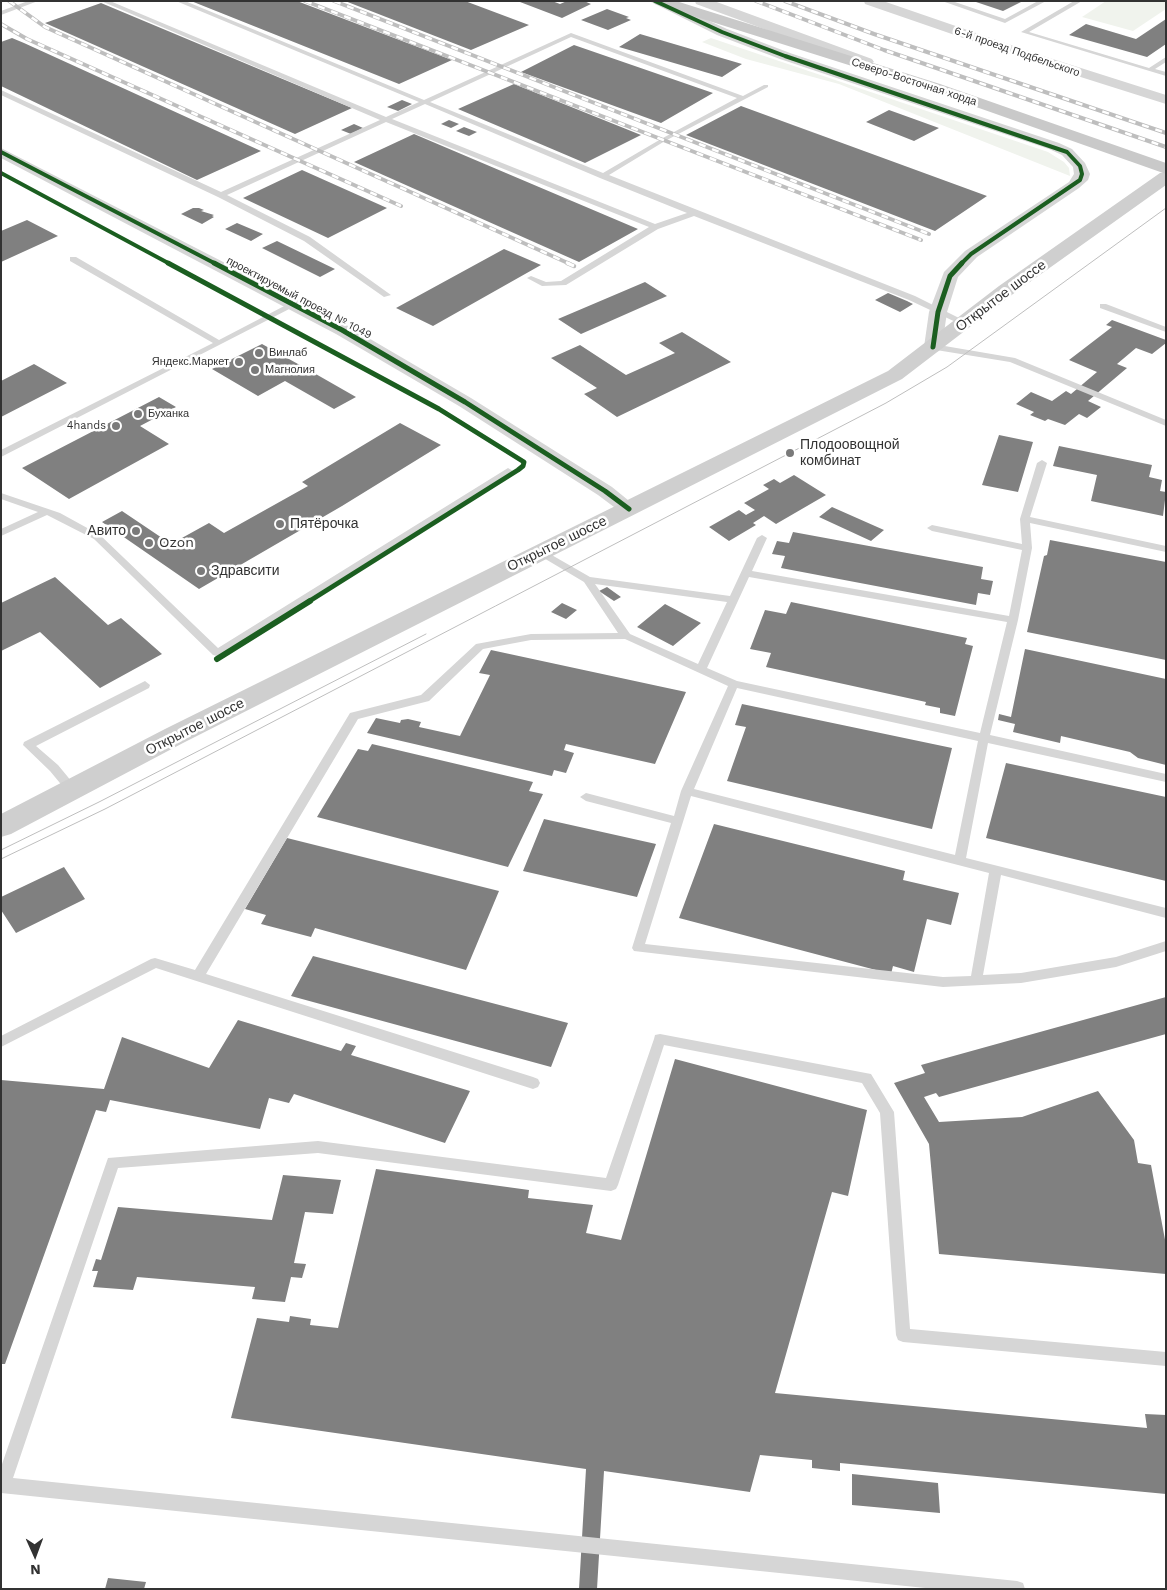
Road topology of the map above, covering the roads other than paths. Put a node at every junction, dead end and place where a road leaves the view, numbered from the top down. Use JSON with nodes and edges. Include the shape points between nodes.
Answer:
{"nodes":[{"id":1,"x":35,"y":1,"type":"edge"},
{"id":2,"x":104,"y":1,"type":"edge"},
{"id":3,"x":179,"y":1,"type":"edge"},
{"id":4,"x":655,"y":1,"type":"edge"},
{"id":5,"x":660,"y":1,"type":"edge"},
{"id":6,"x":701,"y":1,"type":"edge"},
{"id":7,"x":713,"y":1,"type":"edge"},
{"id":8,"x":870,"y":1,"type":"edge"},
{"id":9,"x":945,"y":1,"type":"edge"},
{"id":10,"x":1043,"y":1,"type":"edge"},
{"id":11,"x":1079,"y":1,"type":"edge"},
{"id":12,"x":727,"y":7,"type":"dead end"},
{"id":13,"x":1,"y":13,"type":"edge"},
{"id":14,"x":1166,"y":60,"type":"edge"},
{"id":15,"x":1150,"y":70,"type":"junction"},
{"id":16,"x":1166,"y":74,"type":"edge"},
{"id":17,"x":766,"y":86,"type":"dead end"},
{"id":18,"x":1,"y":92,"type":"edge"},
{"id":19,"x":743,"y":98,"type":"junction"},
{"id":20,"x":1166,"y":100,"type":"edge"},
{"id":21,"x":426,"y":102,"type":"junction"},
{"id":22,"x":387,"y":120,"type":"junction"},
{"id":23,"x":1,"y":152,"type":"edge"},
{"id":24,"x":1166,"y":168,"type":"edge"},
{"id":25,"x":603,"y":176,"type":"junction"},
{"id":26,"x":1166,"y":177,"type":"edge"},
{"id":27,"x":221,"y":196,"type":"junction"},
{"id":28,"x":694,"y":213,"type":"junction"},
{"id":29,"x":655,"y":227,"type":"junction"},
{"id":30,"x":73,"y":259,"type":"dead end"},
{"id":31,"x":531,"y":278,"type":"dead end"},
{"id":32,"x":387,"y":296,"type":"dead end"},
{"id":33,"x":293,"y":305,"type":"junction"},
{"id":34,"x":1103,"y":306,"type":"dead end"},
{"id":35,"x":938,"y":312,"type":"junction"},
{"id":36,"x":965,"y":323,"type":"junction"},
{"id":37,"x":1166,"y":330,"type":"edge"},
{"id":38,"x":219,"y":343,"type":"junction"},
{"id":39,"x":933,"y":347,"type":"junction"},
{"id":40,"x":1166,"y":423,"type":"edge"},
{"id":41,"x":4,"y":450,"type":"edge"},
{"id":42,"x":1042,"y":463,"type":"dead end"},
{"id":43,"x":508,"y":471,"type":"dead end"},
{"id":44,"x":1,"y":496,"type":"edge"},
{"id":45,"x":629,"y":509,"type":"junction"},
{"id":46,"x":46,"y":511,"type":"junction"},
{"id":47,"x":1025,"y":519,"type":"junction"},
{"id":48,"x":932,"y":528,"type":"dead end"},
{"id":49,"x":1,"y":533,"type":"edge"},
{"id":50,"x":762,"y":538,"type":"dead end"},
{"id":51,"x":1027,"y":548,"type":"junction"},
{"id":52,"x":1166,"y":549,"type":"edge"},
{"id":53,"x":540,"y":552,"type":"junction"},
{"id":54,"x":745,"y":573,"type":"junction"},
{"id":55,"x":587,"y":580,"type":"junction"},
{"id":56,"x":733,"y":600,"type":"junction"},
{"id":57,"x":1013,"y":620,"type":"junction"},
{"id":58,"x":626,"y":636,"type":"junction"},
{"id":59,"x":701,"y":669,"type":"junction"},
{"id":60,"x":734,"y":684,"type":"junction"},
{"id":61,"x":145,"y":685,"type":"dead end"},
{"id":62,"x":984,"y":738,"type":"junction"},
{"id":63,"x":1166,"y":778,"type":"edge"},
{"id":64,"x":73,"y":791,"type":"junction"},
{"id":65,"x":687,"y":791,"type":"junction"},
{"id":66,"x":586,"y":797,"type":"dead end"},
{"id":67,"x":678,"y":821,"type":"junction"},
{"id":68,"x":1,"y":827,"type":"edge"},
{"id":69,"x":960,"y":859,"type":"junction"},
{"id":70,"x":996,"y":869,"type":"junction"},
{"id":71,"x":1166,"y":913,"type":"edge"},
{"id":72,"x":1166,"y":946,"type":"edge"},
{"id":73,"x":198,"y":976,"type":"junction"},
{"id":74,"x":976,"y":980,"type":"junction"},
{"id":75,"x":1,"y":1042,"type":"edge"},
{"id":76,"x":533,"y":1083,"type":"dead end"},
{"id":77,"x":1166,"y":1359,"type":"edge"},
{"id":78,"x":2,"y":1485,"type":"edge"},
{"id":79,"x":1018,"y":1589,"type":"edge"}],
"edges":[{"from":1,"to":13,"type":"lane"},
{"from":2,"to":22,"type":"lane"},
{"from":3,"to":21,"type":"lane"},
{"from":4,"to":35,"type":"street","via":[[785,56],[1054,146],[1074,159],[1080,166],[1080,180],[971,254],[950,276]]},
{"from":5,"to":24,"type":"main road","name":"Северо-Восточная хорда","via":[[934,87]]},
{"from":6,"to":24,"type":"street","name":"Северо-Восточная хорда"},
{"from":7,"to":12,"type":"lane"},
{"from":8,"to":20,"type":"street","name":"6-й проезд Подбельского"},
{"from":9,"to":10,"type":"lane","via":[[1005,21]]},
{"from":11,"to":15,"type":"lane","via":[[1024,32]]},
{"from":14,"to":15,"type":"lane"},
{"from":15,"to":16,"type":"lane"},
{"from":17,"to":19,"type":"lane"},
{"from":18,"to":27,"type":"lane"},
{"from":19,"to":21,"type":"lane","via":[[571,35]]},
{"from":19,"to":25,"type":"lane"},
{"from":21,"to":22,"type":"lane"},
{"from":21,"to":25,"type":"lane"},
{"from":22,"to":27,"type":"lane"},
{"from":22,"to":29,"type":"lane"},
{"from":23,"to":33,"type":"street","name":"проектируемый проезд № 1049"},
{"from":25,"to":28,"type":"lane"},
{"from":26,"to":36,"type":"main road","name":"Открытое шоссе","via":[[1006,290]]},
{"from":27,"to":32,"type":"lane","via":[[307,239]]},
{"from":28,"to":29,"type":"lane"},
{"from":28,"to":35,"type":"lane","via":[[912,298]]},
{"from":29,"to":31,"type":"lane","via":[[563,283],[545,284]]},
{"from":30,"to":38,"type":"lane"},
{"from":33,"to":38,"type":"lane"},
{"from":33,"to":45,"type":"street","name":"проектируемый проезд № 1049","via":[[465,402]]},
{"from":34,"to":37,"type":"lane"},
{"from":35,"to":36,"type":"lane"},
{"from":35,"to":39,"type":"street"},
{"from":36,"to":39,"type":"main road","name":"Открытое шоссе"},
{"from":38,"to":41,"type":"lane"},
{"from":39,"to":40,"type":"lane","via":[[1012,360]]},
{"from":39,"to":45,"type":"main road","name":"Открытое шоссе","via":[[895,375]]},
{"from":42,"to":47,"type":"lane"},
{"from":43,"to":46,"type":"lane","via":[[217,653],[97,537]]},
{"from":44,"to":46,"type":"lane"},
{"from":45,"to":53,"type":"main road","name":"Открытое шоссе"},
{"from":46,"to":49,"type":"lane"},
{"from":47,"to":51,"type":"lane"},
{"from":47,"to":52,"type":"lane"},
{"from":48,"to":51,"type":"lane"},
{"from":50,"to":54,"type":"lane"},
{"from":51,"to":57,"type":"lane"},
{"from":53,"to":55,"type":"lane"},
{"from":53,"to":64,"type":"main road","name":"Открытое шоссе","via":[[174,736]]},
{"from":54,"to":56,"type":"lane"},
{"from":54,"to":57,"type":"lane"},
{"from":55,"to":56,"type":"lane"},
{"from":55,"to":58,"type":"lane"},
{"from":56,"to":59,"type":"lane"},
{"from":57,"to":62,"type":"lane"},
{"from":58,"to":59,"type":"lane"},
{"from":58,"to":73,"type":"lane","via":[[531,637],[480,646],[425,698],[354,716]]},
{"from":59,"to":60,"type":"lane"},
{"from":60,"to":62,"type":"lane"},
{"from":60,"to":65,"type":"lane"},
{"from":61,"to":64,"type":"lane","via":[[28,745],[54,768]]},
{"from":62,"to":63,"type":"lane"},
{"from":62,"to":69,"type":"lane"},
{"from":64,"to":68,"type":"main road","name":"Открытое шоссе"},
{"from":65,"to":67,"type":"lane"},
{"from":65,"to":69,"type":"lane"},
{"from":66,"to":67,"type":"lane"},
{"from":67,"to":74,"type":"lane","via":[[638,948],[943,982]]},
{"from":69,"to":70,"type":"lane"},
{"from":70,"to":71,"type":"lane"},
{"from":70,"to":74,"type":"lane"},
{"from":72,"to":74,"type":"lane","via":[[1116,962],[1021,978]]},
{"from":73,"to":75,"type":"lane","via":[[155,963]]},
{"from":73,"to":76,"type":"lane"},
{"from":77,"to":78,"type":"lane","via":[[903,1335],[887,1112],[866,1078],[660,1039],[611,1185],[318,1147],[113,1162]]},
{"from":78,"to":79,"type":"lane"}]}
